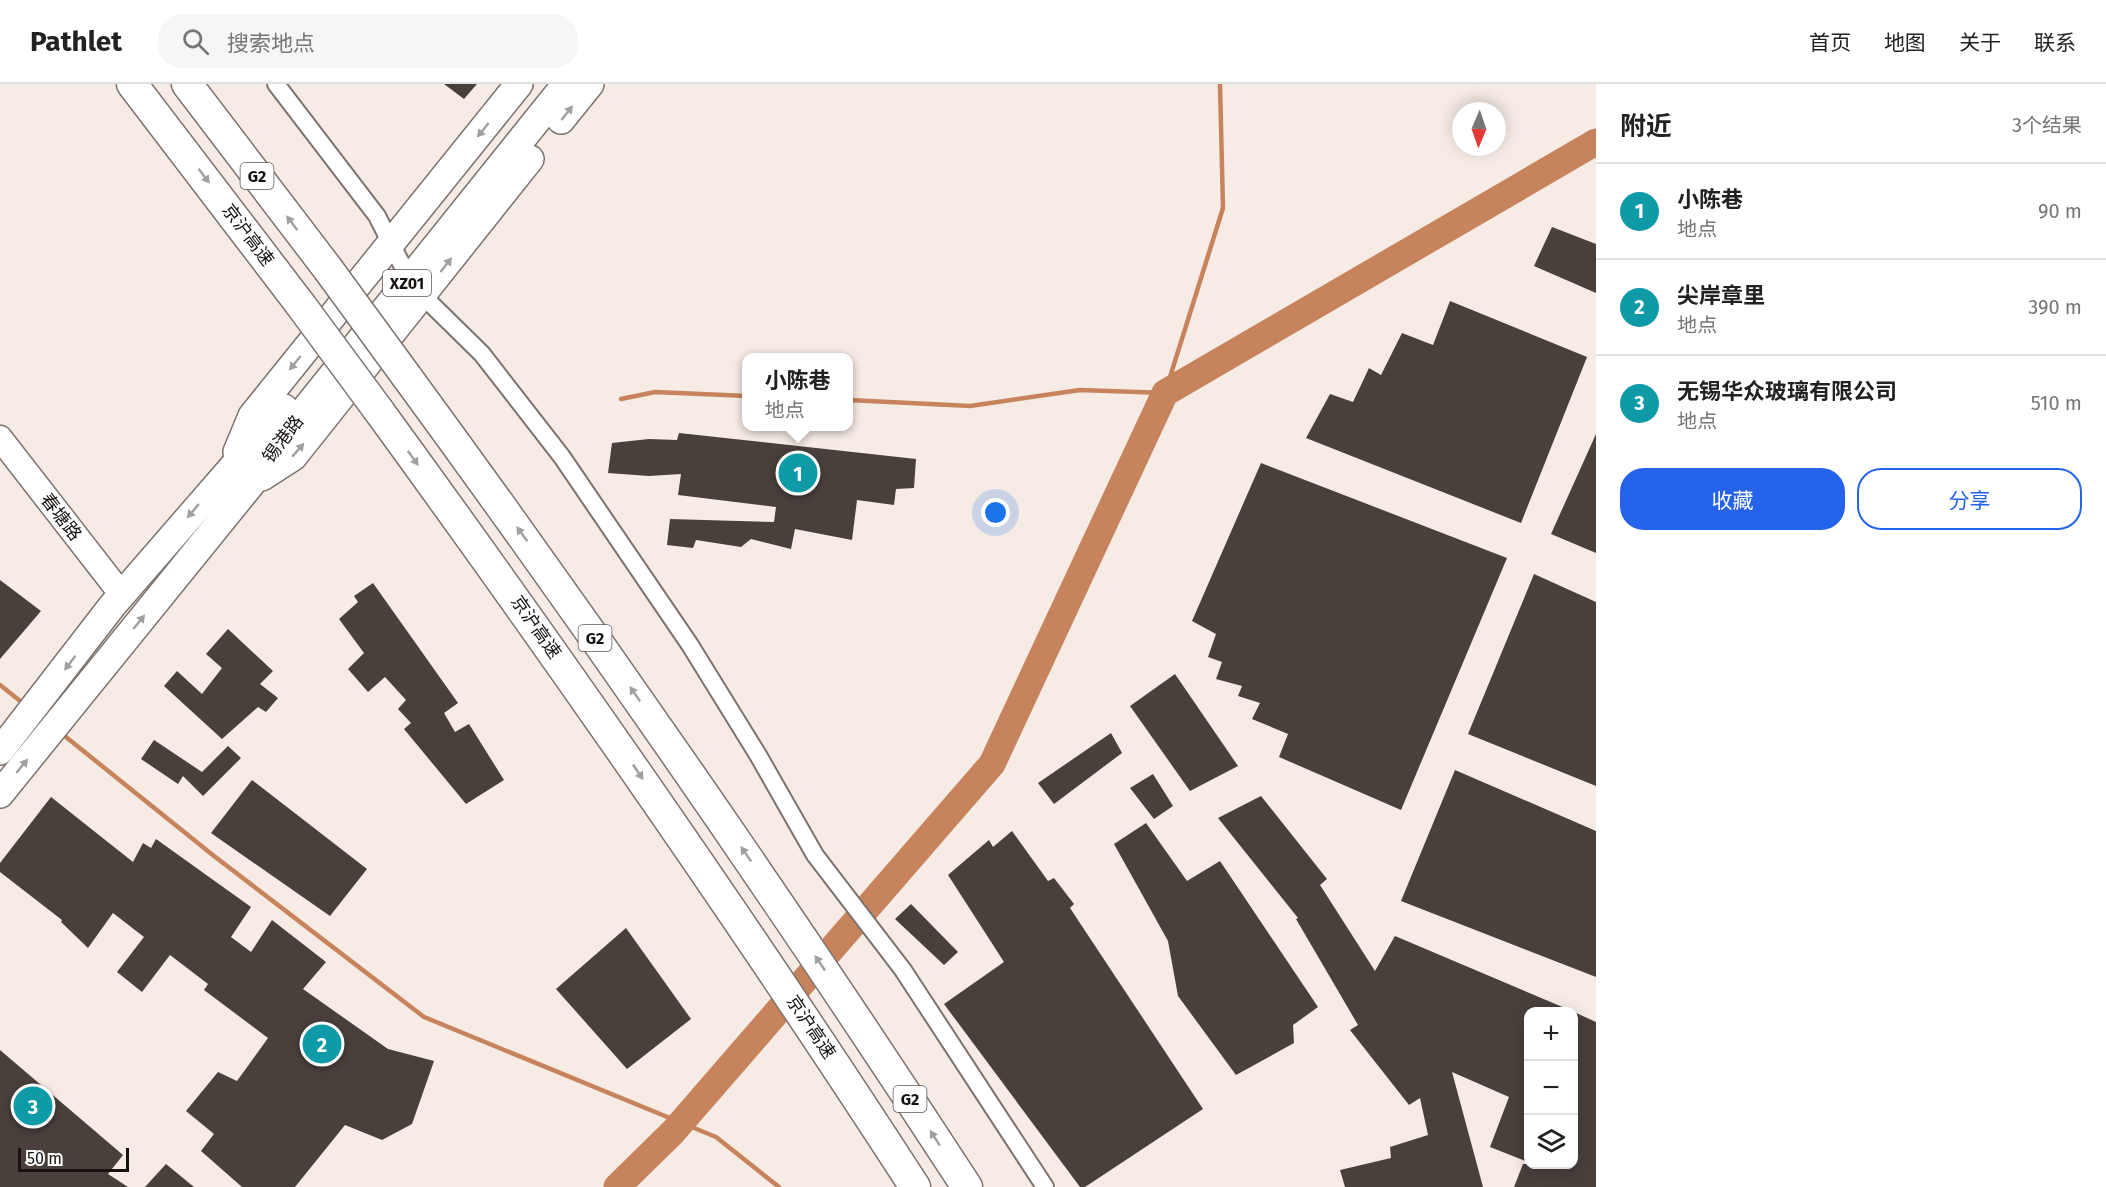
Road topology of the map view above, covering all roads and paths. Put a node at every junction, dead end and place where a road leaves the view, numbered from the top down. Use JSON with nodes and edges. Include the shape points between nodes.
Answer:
{"nodes":[{"id":1,"x":132,"y":84,"type":"edge"},
{"id":2,"x":187,"y":84,"type":"edge"},
{"id":3,"x":276,"y":84,"type":"edge"},
{"id":4,"x":519,"y":84,"type":"edge"},
{"id":5,"x":544,"y":84,"type":"edge"},
{"id":6,"x":566,"y":84,"type":"edge"},
{"id":7,"x":590,"y":84,"type":"edge"},
{"id":8,"x":406,"y":270,"type":"junction"},
{"id":9,"x":0,"y":438,"type":"edge"},
{"id":10,"x":0,"y":460,"type":"edge"},
{"id":11,"x":241,"y":476,"type":"junction"},
{"id":12,"x":117,"y":601,"type":"junction"},
{"id":13,"x":0,"y":751,"type":"edge"},
{"id":14,"x":0,"y":794,"type":"edge"},
{"id":15,"x":915,"y":1187,"type":"edge"},
{"id":16,"x":967,"y":1187,"type":"edge"},
{"id":17,"x":1045,"y":1187,"type":"edge"}],
"edges":[{"from":1,"to":15,"type":"highway","name":"京沪高速","number":"G2","one_way":true,"bridge":true,"via":[[379,411],[609,731]]},
{"from":16,"to":2,"type":"highway","number":"G2","one_way":true,"bridge":true,"via":[[779,902],[538,556]]},
{"from":3,"to":8,"type":"street","via":[[377,216]]},
{"from":4,"to":8,"type":"main road","one_way":true},
{"from":5,"to":8,"type":"main road","number":"XZ01"},
{"from":6,"to":8,"type":"main road","number":"XZ01"},
{"from":8,"to":7,"type":"main road","one_way":true},
{"from":8,"to":11,"type":"main road","one_way":true,"via":[[252,416]]},
{"from":11,"to":8,"type":"main road","one_way":true,"via":[[293,457]]},
{"from":8,"to":17,"type":"street","via":[[482,354],[562,457],[690,645],[759,755],[815,855],[903,970]]},
{"from":9,"to":12,"type":"street","name":"春塘路"},
{"from":10,"to":12,"type":"street","name":"春塘路"},
{"from":11,"to":12,"type":"main road","one_way":true},
{"from":14,"to":11,"type":"main road","one_way":true,"via":[[63,716]]},
{"from":12,"to":13,"type":"main road","one_way":true}]}
